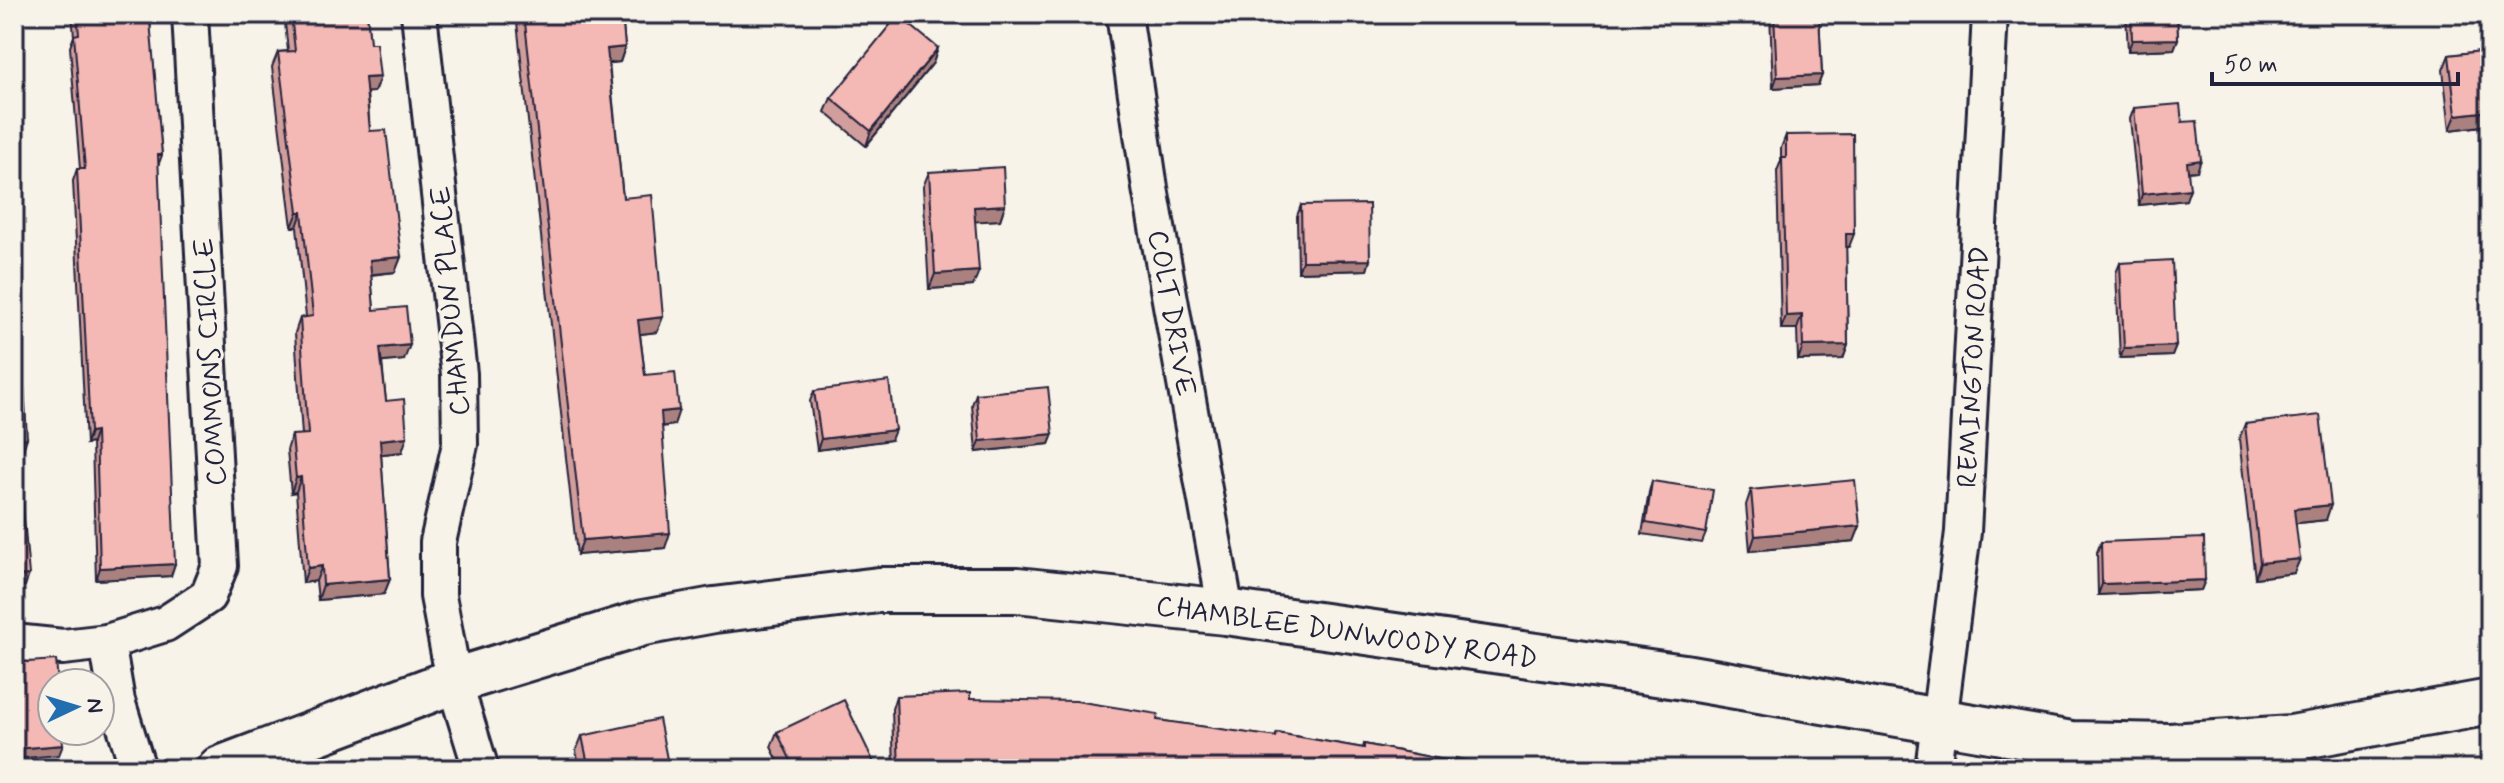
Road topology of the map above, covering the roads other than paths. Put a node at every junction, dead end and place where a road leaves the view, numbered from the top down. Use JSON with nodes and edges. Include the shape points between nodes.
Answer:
{"nodes":[{"id":1,"x":190,"y":14,"type":"edge"},
{"id":2,"x":419,"y":14,"type":"edge"},
{"id":3,"x":1124,"y":14,"type":"edge"},
{"id":4,"x":1990,"y":14,"type":"edge"},
{"id":5,"x":1226,"y":612,"type":"junction"},
{"id":6,"x":14,"y":642,"type":"edge"},
{"id":7,"x":107,"y":642,"type":"junction"},
{"id":8,"x":454,"y":681,"type":"junction"},
{"id":9,"x":2490,"y":702,"type":"edge"},
{"id":10,"x":1941,"y":719,"type":"junction"},
{"id":11,"x":138,"y":769,"type":"edge"},
{"id":12,"x":220,"y":769,"type":"edge"},
{"id":13,"x":481,"y":769,"type":"edge"},
{"id":14,"x":1933,"y":769,"type":"edge"}],
"edges":[{"from":1,"to":7,"type":"street","name":"COMMONS CIRCLE","via":[[220,566],[208,596],[189,611]]},
{"from":2,"to":8,"type":"street","name":"CHAMDUN PLACE","via":[[459,374],[460,444],[438,542],[438,596]]},
{"from":3,"to":5,"type":"street","name":"COLT DRIVE"},
{"from":4,"to":10,"type":"street","name":"REMINGTON ROAD","via":[[1963,532]]},
{"from":5,"to":8,"type":"street","name":"CHAMBLEE DUNWOODY ROAD","via":[[1017,590],[879,590],[643,623]]},
{"from":5,"to":10,"type":"street","name":"CHAMBLEE DUNWOODY ROAD"},
{"from":6,"to":7,"type":"street","name":"COMMONS CIRCLE","via":[[63,647]]},
{"from":7,"to":11,"type":"street","via":[[117,701]]},
{"from":8,"to":12,"type":"street","name":"CHAMBLEE DUNWOODY ROAD"},
{"from":8,"to":13,"type":"street","name":"CHAMDUN PLACE"},
{"from":9,"to":10,"type":"street","name":"CHAMBLEE DUNWOODY ROAD","via":[[2292,738],[2170,746],[2071,744]]},
{"from":10,"to":14,"type":"street","name":"REMINGTON ROAD"}]}
